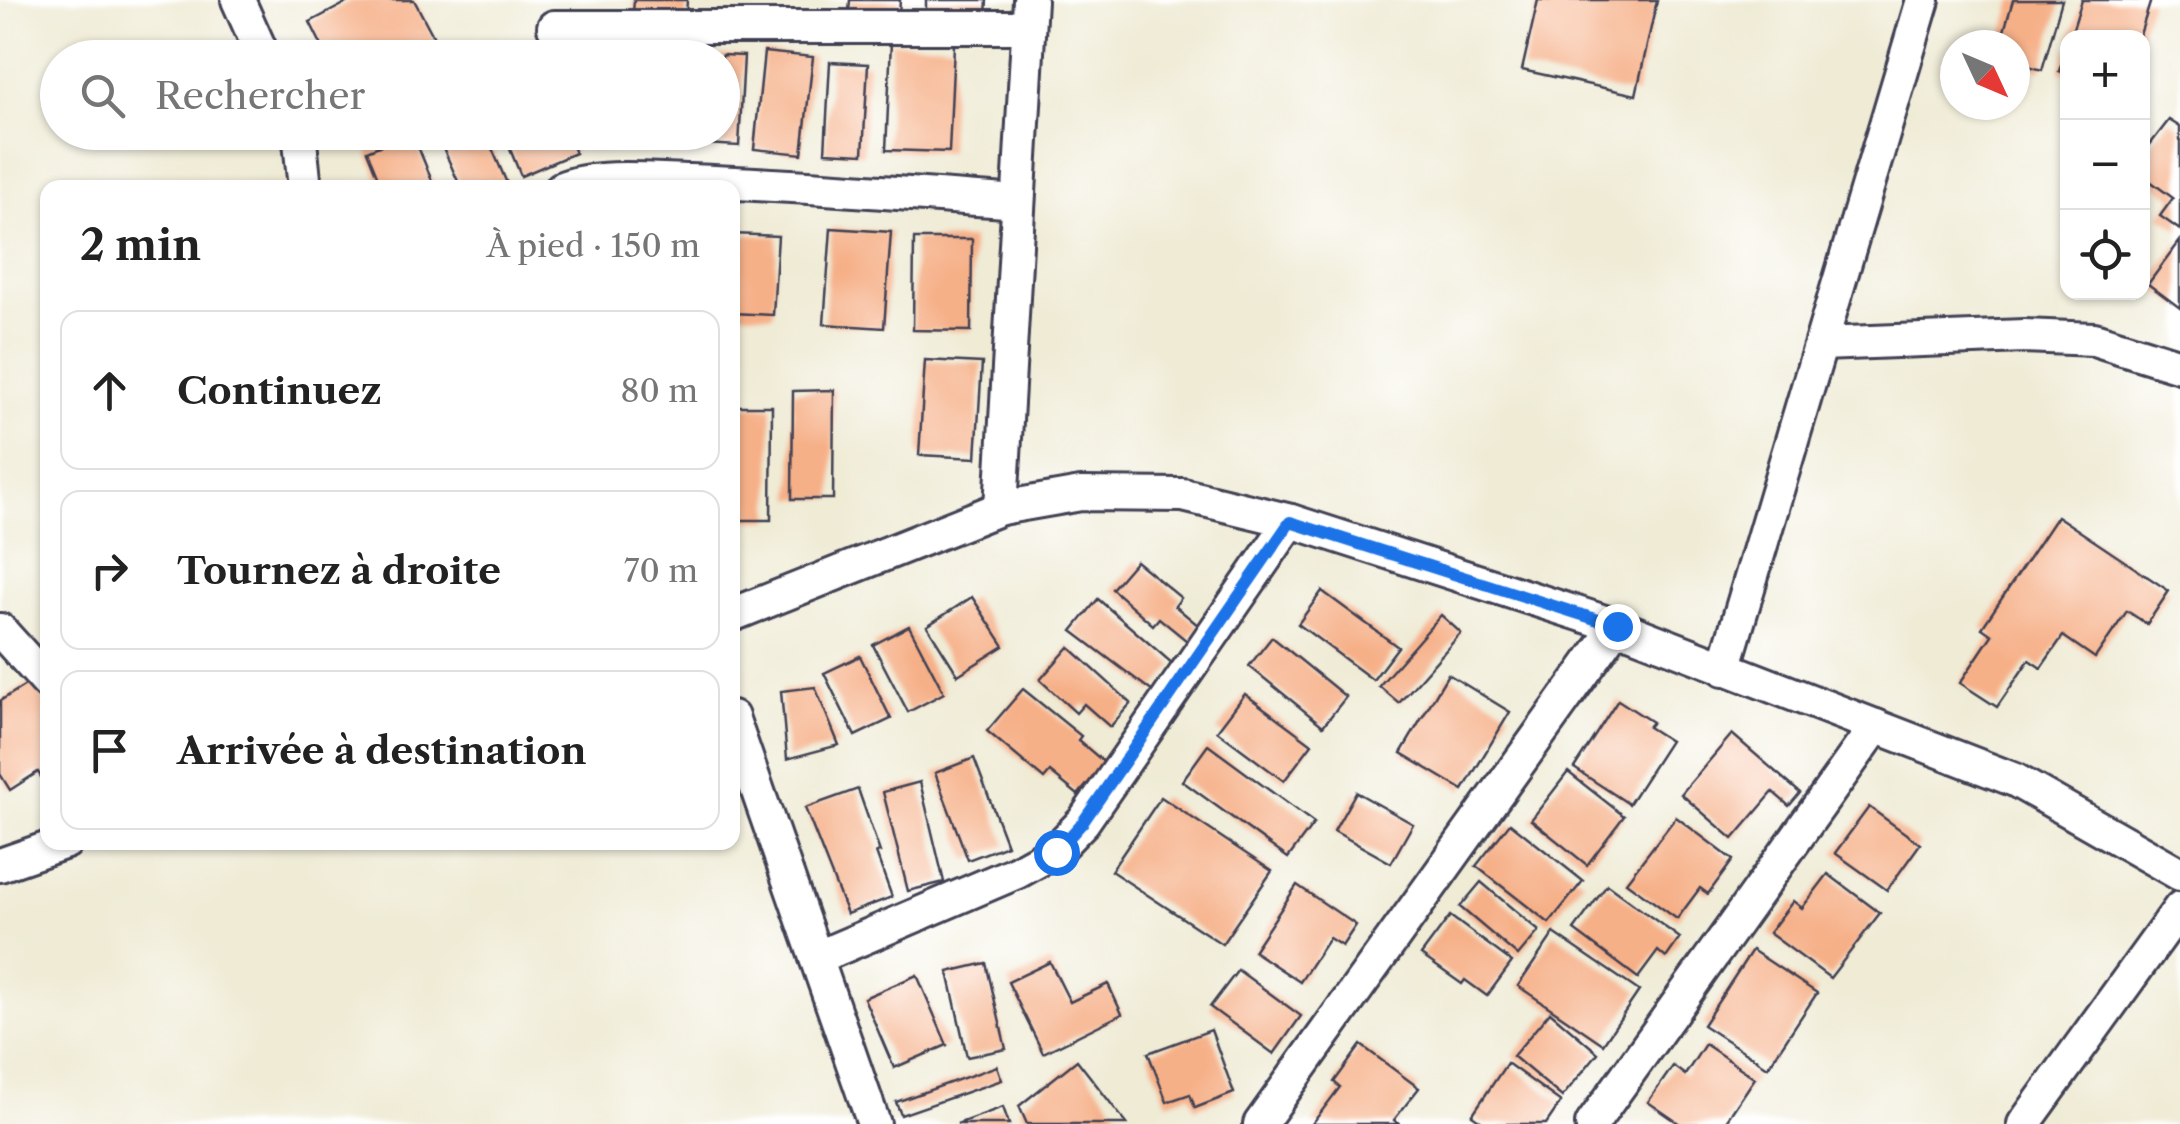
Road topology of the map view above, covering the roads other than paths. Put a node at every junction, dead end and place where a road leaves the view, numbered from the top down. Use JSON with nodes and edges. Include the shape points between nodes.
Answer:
{"nodes":[{"id":1,"x":238,"y":0,"type":"edge"},
{"id":2,"x":1923,"y":0,"type":"edge"},
{"id":3,"x":1029,"y":14,"type":"edge"},
{"id":4,"x":554,"y":27,"type":"dead end"},
{"id":5,"x":256,"y":40,"type":"edge"},
{"id":6,"x":301,"y":150,"type":"edge"},
{"id":7,"x":304,"y":180,"type":"edge"},
{"id":8,"x":740,"y":183,"type":"edge"},
{"id":9,"x":1018,"y":202,"type":"junction"},
{"id":10,"x":1821,"y":344,"type":"junction"},
{"id":11,"x":2180,"y":366,"type":"edge"},
{"id":12,"x":1001,"y":508,"type":"junction"},
{"id":13,"x":1290,"y":522,"type":"junction"},
{"id":14,"x":740,"y":612,"type":"edge"},
{"id":15,"x":1617,"y":626,"type":"junction"},
{"id":16,"x":0,"y":630,"type":"edge"},
{"id":17,"x":1724,"y":669,"type":"junction"},
{"id":18,"x":40,"y":673,"type":"edge"},
{"id":19,"x":1876,"y":726,"type":"junction"},
{"id":20,"x":740,"y":739,"type":"edge"},
{"id":21,"x":43,"y":850,"type":"edge"},
{"id":22,"x":0,"y":865,"type":"edge"},
{"id":23,"x":2180,"y":874,"type":"edge"},
{"id":24,"x":2180,"y":908,"type":"edge"},
{"id":25,"x":816,"y":958,"type":"junction"},
{"id":26,"x":874,"y":1124,"type":"edge"},
{"id":27,"x":1260,"y":1124,"type":"edge"},
{"id":28,"x":1592,"y":1124,"type":"edge"},
{"id":29,"x":2024,"y":1124,"type":"edge"}],
"edges":[{"from":1,"to":5,"type":"street"},
{"from":2,"to":10,"type":"street"},
{"from":3,"to":4,"type":"street"},
{"from":3,"to":9,"type":"street"},
{"from":6,"to":7,"type":"street"},
{"from":8,"to":9,"type":"street"},
{"from":9,"to":12,"type":"street"},
{"from":10,"to":11,"type":"street","via":[[2094,339]]},
{"from":10,"to":17,"type":"street"},
{"from":12,"to":13,"type":"street","via":[[1081,494],[1183,495]]},
{"from":12,"to":14,"type":"street"},
{"from":13,"to":15,"type":"street"},
{"from":13,"to":25,"type":"street","via":[[1056,852]]},
{"from":15,"to":17,"type":"street"},
{"from":15,"to":27,"type":"street"},
{"from":16,"to":18,"type":"street"},
{"from":17,"to":19,"type":"street"},
{"from":19,"to":23,"type":"street","via":[[2014,780]]},
{"from":19,"to":28,"type":"street"},
{"from":20,"to":25,"type":"street"},
{"from":21,"to":22,"type":"street"},
{"from":24,"to":29,"type":"street"},
{"from":25,"to":26,"type":"street"}]}
